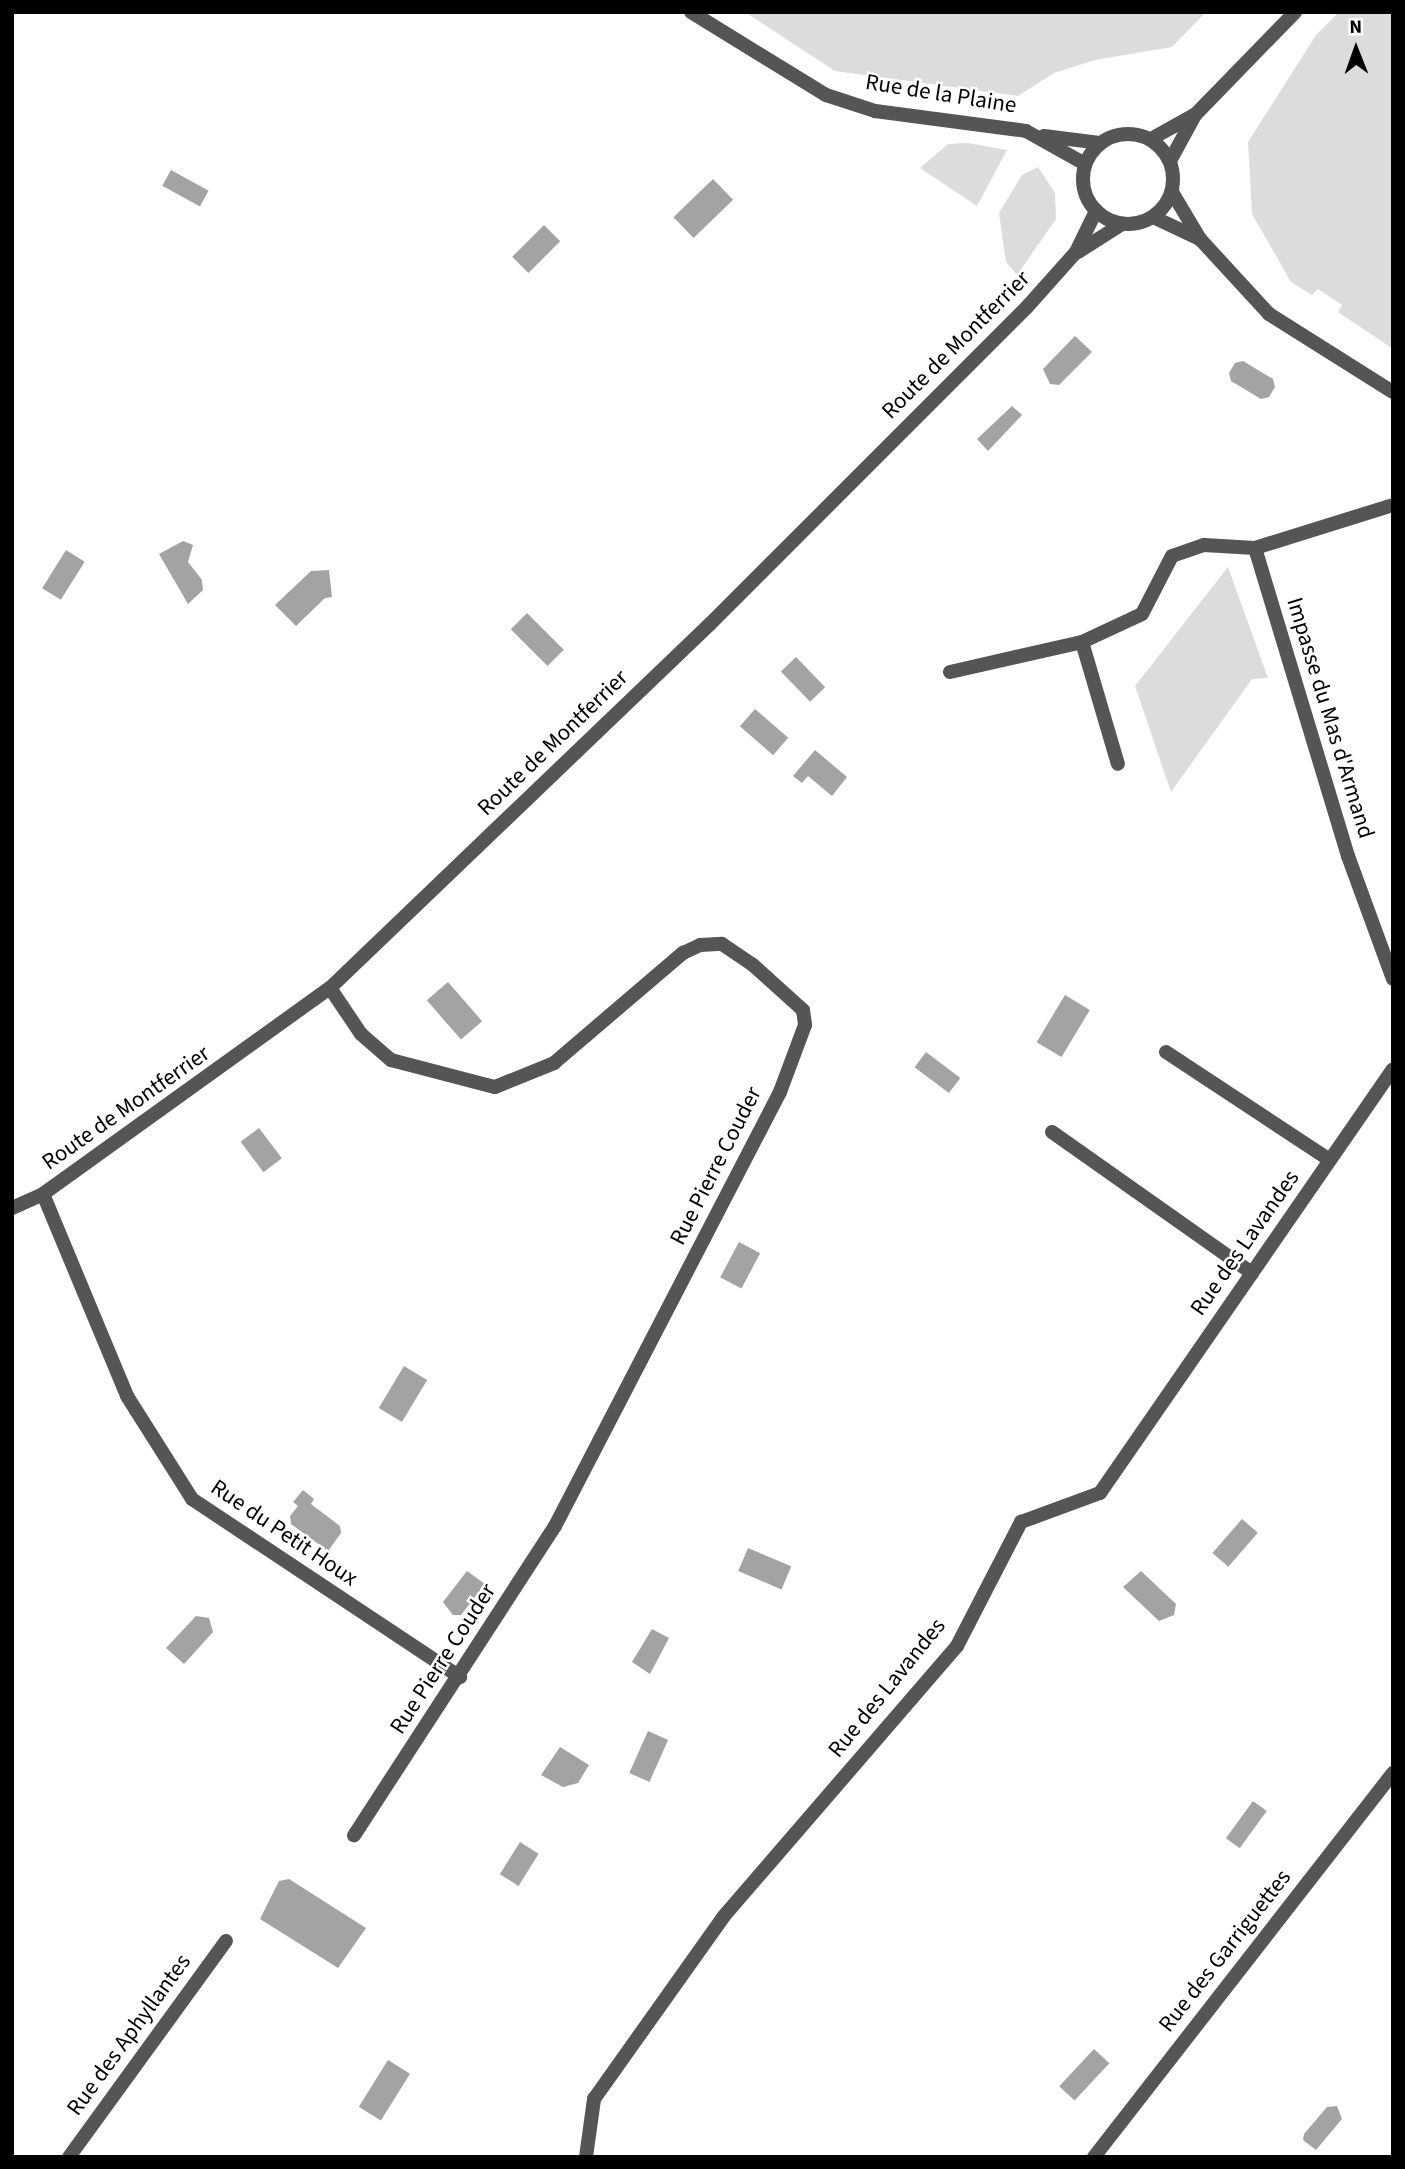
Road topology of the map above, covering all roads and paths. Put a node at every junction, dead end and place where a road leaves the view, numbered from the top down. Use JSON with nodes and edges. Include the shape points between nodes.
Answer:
{"nodes":[{"id":1,"x":691,"y":12,"type":"edge"},
{"id":2,"x":1295,"y":12,"type":"edge"},
{"id":3,"x":1195,"y":115,"type":"junction"},
{"id":4,"x":1040,"y":135,"type":"junction"},
{"id":5,"x":1151,"y":139,"type":"junction"},
{"id":6,"x":1100,"y":143,"type":"junction"},
{"id":7,"x":1170,"y":161,"type":"junction"},
{"id":8,"x":1085,"y":164,"type":"junction"},
{"id":9,"x":1172,"y":192,"type":"junction"},
{"id":10,"x":1096,"y":211,"type":"junction"},
{"id":11,"x":1153,"y":217,"type":"junction"},
{"id":12,"x":1122,"y":224,"type":"junction"},
{"id":13,"x":1200,"y":239,"type":"junction"},
{"id":14,"x":1076,"y":252,"type":"junction"},
{"id":15,"x":1393,"y":392,"type":"edge"},
{"id":16,"x":1393,"y":505,"type":"edge"},
{"id":17,"x":1255,"y":548,"type":"junction"},
{"id":18,"x":1082,"y":642,"type":"junction"},
{"id":19,"x":950,"y":672,"type":"dead end"},
{"id":20,"x":1118,"y":764,"type":"dead end"},
{"id":21,"x":1393,"y":979,"type":"edge"},
{"id":22,"x":330,"y":988,"type":"junction"},
{"id":23,"x":1166,"y":1052,"type":"dead end"},
{"id":24,"x":1393,"y":1069,"type":"edge"},
{"id":25,"x":1052,"y":1132,"type":"dead end"},
{"id":26,"x":1330,"y":1160,"type":"junction"},
{"id":27,"x":43,"y":1194,"type":"junction"},
{"id":28,"x":12,"y":1208,"type":"edge"},
{"id":29,"x":1252,"y":1273,"type":"junction"},
{"id":30,"x":460,"y":1677,"type":"junction"},
{"id":31,"x":1393,"y":1773,"type":"edge"},
{"id":32,"x":355,"y":1836,"type":"dead end"},
{"id":33,"x":226,"y":1941,"type":"dead end"},
{"id":34,"x":69,"y":2157,"type":"edge"},
{"id":35,"x":586,"y":2157,"type":"edge"},
{"id":36,"x":1094,"y":2157,"type":"edge"}],
"edges":[{"from":1,"to":4,"type":"street","name":"Rue de la Plaine","via":[[826,95],[875,111],[989,122]]},
{"from":2,"to":3,"type":"street"},
{"from":3,"to":5,"type":"street"},
{"from":3,"to":7,"type":"street"},
{"from":4,"to":6,"type":"street","name":"Rue de la Plaine"},
{"from":4,"to":8,"type":"street","name":"Rue de la Plaine"},
{"from":5,"to":6,"type":"street","via":[[1125,133]]},
{"from":5,"to":7,"type":"street"},
{"from":6,"to":8,"type":"street"},
{"from":7,"to":9,"type":"street"},
{"from":8,"to":10,"type":"street","via":[[1084,190]]},
{"from":9,"to":11,"type":"street"},
{"from":9,"to":13,"type":"street"},
{"from":10,"to":12,"type":"street"},
{"from":10,"to":14,"type":"street","name":"Route de Montferrier"},
{"from":11,"to":12,"type":"street","name":"Route de Montferrier"},
{"from":11,"to":13,"type":"street"},
{"from":12,"to":14,"type":"street","name":"Route de Montferrier"},
{"from":13,"to":15,"type":"street","via":[[1269,314]]},
{"from":14,"to":22,"type":"street","name":"Route de Montferrier","via":[[1027,307],[719,615]]},
{"from":16,"to":17,"type":"street"},
{"from":17,"to":18,"type":"street","via":[[1204,545],[1172,556],[1142,614]]},
{"from":17,"to":21,"type":"street","name":"Impasse du Mas d'Armand","via":[[1348,856]]},
{"from":18,"to":19,"type":"street"},
{"from":18,"to":20,"type":"street"},
{"from":22,"to":27,"type":"street","name":"Route de Montferrier"},
{"from":22,"to":30,"type":"street","name":"Rue Pierre Couder","via":[[361,1034],[391,1060],[495,1087],[554,1063],[683,953],[700,945],[722,944],[803,1010],[805,1025],[780,1092],[642,1363],[555,1526]]},
{"from":23,"to":26,"type":"street"},
{"from":24,"to":26,"type":"street","name":"Rue des Lavandes"},
{"from":25,"to":29,"type":"street"},
{"from":26,"to":29,"type":"street","name":"Rue des Lavandes"},
{"from":27,"to":28,"type":"street","name":"Route de Montferrier"},
{"from":27,"to":30,"type":"street","name":"Rue du Petit Houx","via":[[127,1396],[192,1499]]},
{"from":29,"to":35,"type":"street","name":"Rue des Lavandes","via":[[1100,1493],[1021,1522],[957,1646],[724,1916],[594,2099]]},
{"from":30,"to":32,"type":"street","name":"Rue Pierre Couder"},
{"from":31,"to":36,"type":"street","name":"Rue des Garriguettes"},
{"from":33,"to":34,"type":"street","name":"Rue des Aphyllantes"}]}
